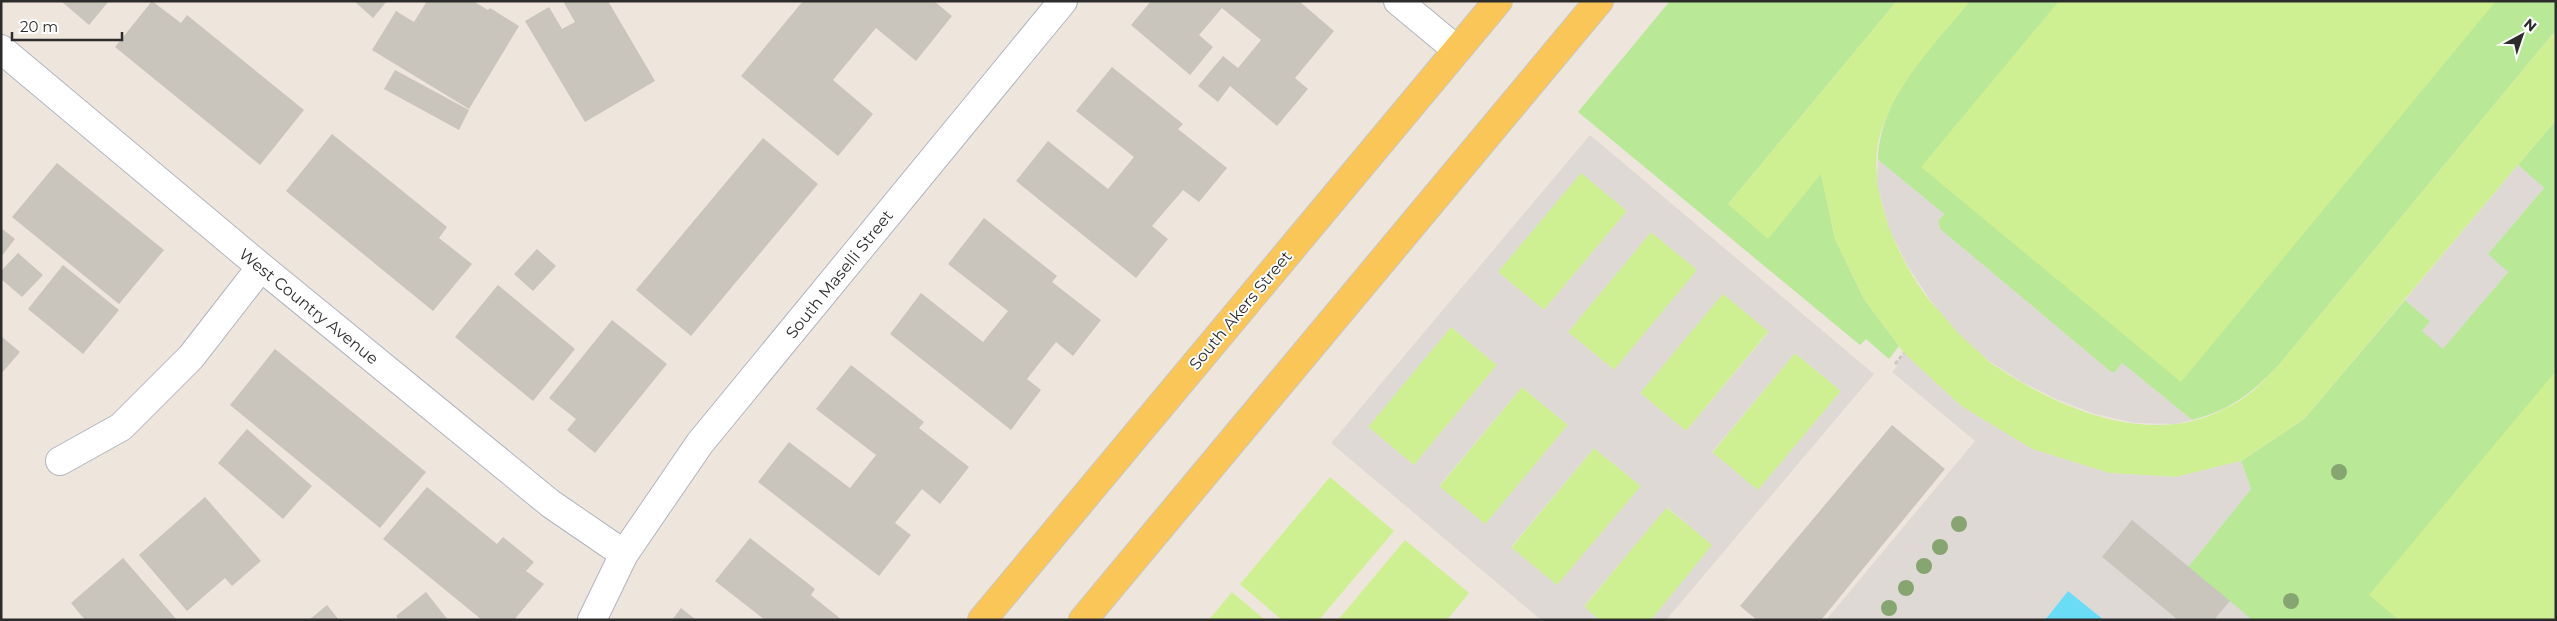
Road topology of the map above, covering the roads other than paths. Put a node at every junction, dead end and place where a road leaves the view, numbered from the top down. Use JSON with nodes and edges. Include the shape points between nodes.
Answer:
{"nodes":[{"id":1,"x":1064,"y":1,"type":"edge"},
{"id":2,"x":1398,"y":1,"type":"edge"},
{"id":3,"x":1498,"y":1,"type":"edge"},
{"id":4,"x":1599,"y":1,"type":"edge"},
{"id":5,"x":1,"y":49,"type":"edge"},
{"id":6,"x":1457,"y":50,"type":"junction"},
{"id":7,"x":261,"y":267,"type":"junction"},
{"id":8,"x":60,"y":461,"type":"dead end"},
{"id":9,"x":624,"y":554,"type":"junction"},
{"id":10,"x":592,"y":620,"type":"edge"},
{"id":11,"x":982,"y":620,"type":"edge"},
{"id":12,"x":1083,"y":620,"type":"edge"}],
"edges":[{"from":1,"to":9,"type":"street","name":"South Maselli Street","via":[[700,443]]},
{"from":2,"to":6,"type":"street"},
{"from":3,"to":6,"type":"main road","name":"South Akers Street"},
{"from":4,"to":12,"type":"main road"},
{"from":5,"to":7,"type":"street","name":"West Country Avenue"},
{"from":6,"to":11,"type":"main road","name":"South Akers Street"},
{"from":7,"to":8,"type":"street","via":[[191,357],[121,427]]},
{"from":7,"to":9,"type":"street","name":"West Country Avenue","via":[[552,504]]},
{"from":9,"to":10,"type":"street","name":"South Maselli Street"}]}
